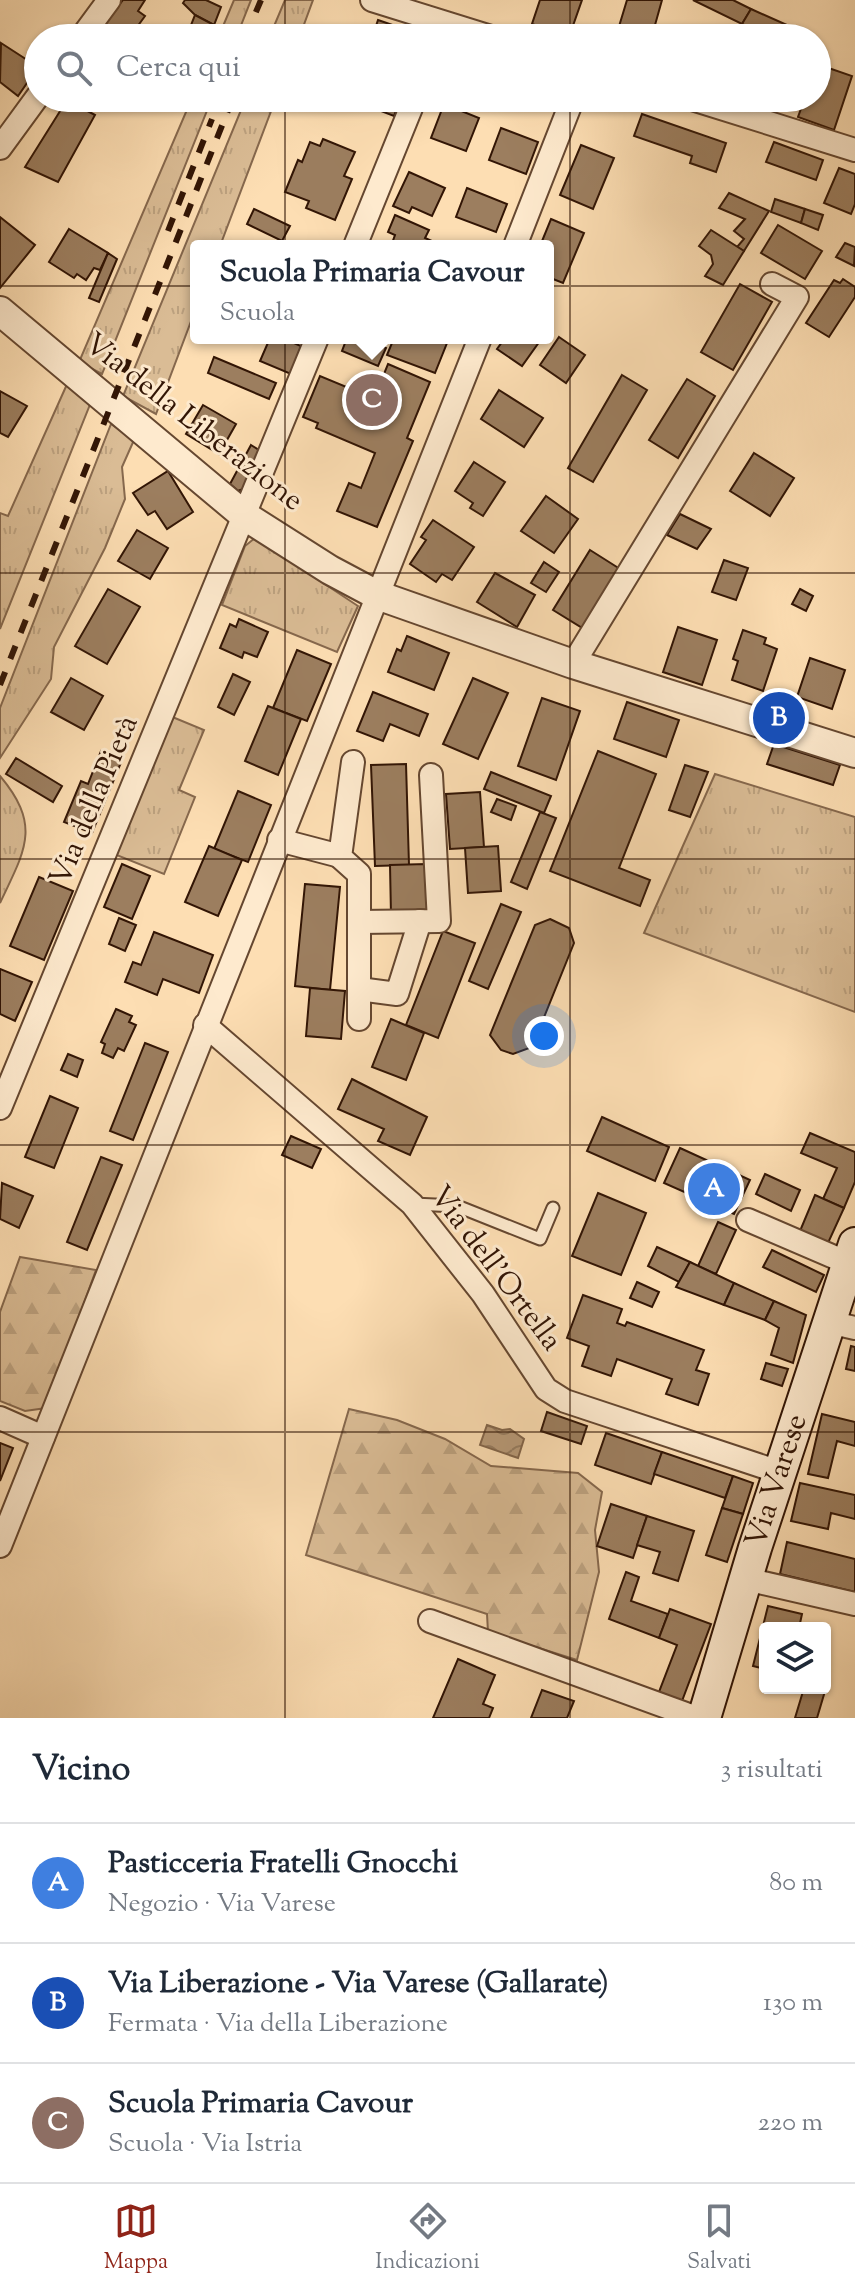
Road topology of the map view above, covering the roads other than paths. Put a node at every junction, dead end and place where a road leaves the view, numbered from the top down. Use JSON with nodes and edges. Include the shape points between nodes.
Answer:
{"nodes":[{"id":1,"x":109,"y":0,"type":"edge"},
{"id":2,"x":372,"y":0,"type":"edge"},
{"id":3,"x":91,"y":24,"type":"edge"},
{"id":4,"x":426,"y":24,"type":"edge"},
{"id":5,"x":26,"y":112,"type":"edge"},
{"id":6,"x":409,"y":112,"type":"edge"},
{"id":7,"x":568,"y":112,"type":"edge"},
{"id":8,"x":734,"y":112,"type":"edge"},
{"id":9,"x":0,"y":148,"type":"edge"},
{"id":10,"x":855,"y":150,"type":"edge"},
{"id":11,"x":357,"y":240,"type":"edge"},
{"id":12,"x":517,"y":240,"type":"edge"},
{"id":13,"x":772,"y":284,"type":"dead end"},
{"id":14,"x":0,"y":311,"type":"edge"},
{"id":15,"x":315,"y":344,"type":"edge"},
{"id":16,"x":478,"y":344,"type":"edge"},
{"id":17,"x":245,"y":516,"type":"junction"},
{"id":18,"x":377,"y":595,"type":"junction"},
{"id":19,"x":573,"y":664,"type":"junction"},
{"id":20,"x":855,"y":753,"type":"edge"},
{"id":21,"x":353,"y":762,"type":"dead end"},
{"id":22,"x":431,"y":775,"type":"dead end"},
{"id":23,"x":279,"y":840,"type":"junction"},
{"id":24,"x":340,"y":856,"type":"junction"},
{"id":25,"x":420,"y":921,"type":"junction"},
{"id":26,"x":359,"y":922,"type":"junction"},
{"id":27,"x":359,"y":989,"type":"junction"},
{"id":28,"x":359,"y":1019,"type":"dead end"},
{"id":29,"x":205,"y":1025,"type":"junction"},
{"id":30,"x":0,"y":1108,"type":"edge"},
{"id":31,"x":412,"y":1204,"type":"junction"},
{"id":32,"x":553,"y":1208,"type":"dead end"},
{"id":33,"x":748,"y":1220,"type":"dead end"},
{"id":34,"x":852,"y":1254,"type":"edge"},
{"id":35,"x":842,"y":1325,"type":"edge"},
{"id":36,"x":0,"y":1418,"type":"edge"},
{"id":37,"x":43,"y":1437,"type":"junction"},
{"id":38,"x":779,"y":1472,"type":"junction"},
{"id":39,"x":0,"y":1546,"type":"edge"},
{"id":40,"x":746,"y":1579,"type":"junction"},
{"id":41,"x":855,"y":1604,"type":"edge"},
{"id":42,"x":430,"y":1621,"type":"dead end"},
{"id":43,"x":697,"y":1718,"type":"edge"},
{"id":44,"x":704,"y":1718,"type":"edge"}],
"edges":[{"from":1,"to":3,"type":"street"},
{"from":2,"to":4,"type":"street"},
{"from":5,"to":9,"type":"street"},
{"from":6,"to":11,"type":"street"},
{"from":7,"to":12,"type":"street"},
{"from":8,"to":10,"type":"street"},
{"from":13,"to":19,"type":"street","via":[[797,297]]},
{"from":14,"to":17,"type":"street","name":"Via della Liberazione"},
{"from":15,"to":17,"type":"street","name":"Via della Pietà"},
{"from":16,"to":18,"type":"street"},
{"from":17,"to":18,"type":"street","name":"Via della Liberazione"},
{"from":17,"to":30,"type":"street","name":"Via della Pietà"},
{"from":18,"to":19,"type":"street","name":"Via della Liberazione"},
{"from":18,"to":23,"type":"street"},
{"from":19,"to":20,"type":"street","name":"Via della Liberazione"},
{"from":21,"to":24,"type":"street"},
{"from":22,"to":25,"type":"street","via":[[439,921]]},
{"from":23,"to":24,"type":"street"},
{"from":23,"to":29,"type":"street"},
{"from":24,"to":26,"type":"street","via":[[359,874]]},
{"from":25,"to":26,"type":"street"},
{"from":25,"to":27,"type":"street","via":[[397,994]]},
{"from":26,"to":27,"type":"street"},
{"from":27,"to":28,"type":"street"},
{"from":29,"to":31,"type":"street","name":"Via dell'Ortella"},
{"from":29,"to":37,"type":"street"},
{"from":31,"to":32,"type":"lane","via":[[457,1206],[540,1239]]},
{"from":31,"to":38,"type":"street","name":"Via dell'Ortella","via":[[483,1294],[546,1389],[565,1401]]},
{"from":33,"to":34,"type":"street"},
{"from":34,"to":35,"type":"main road","name":"Via Varese"},
{"from":35,"to":38,"type":"main road","name":"Via Varese"},
{"from":36,"to":37,"type":"street"},
{"from":37,"to":39,"type":"street"},
{"from":38,"to":40,"type":"main road","name":"Via Varese"},
{"from":40,"to":41,"type":"street"},
{"from":40,"to":44,"type":"main road","name":"Via Varese"},
{"from":42,"to":43,"type":"street"}]}
